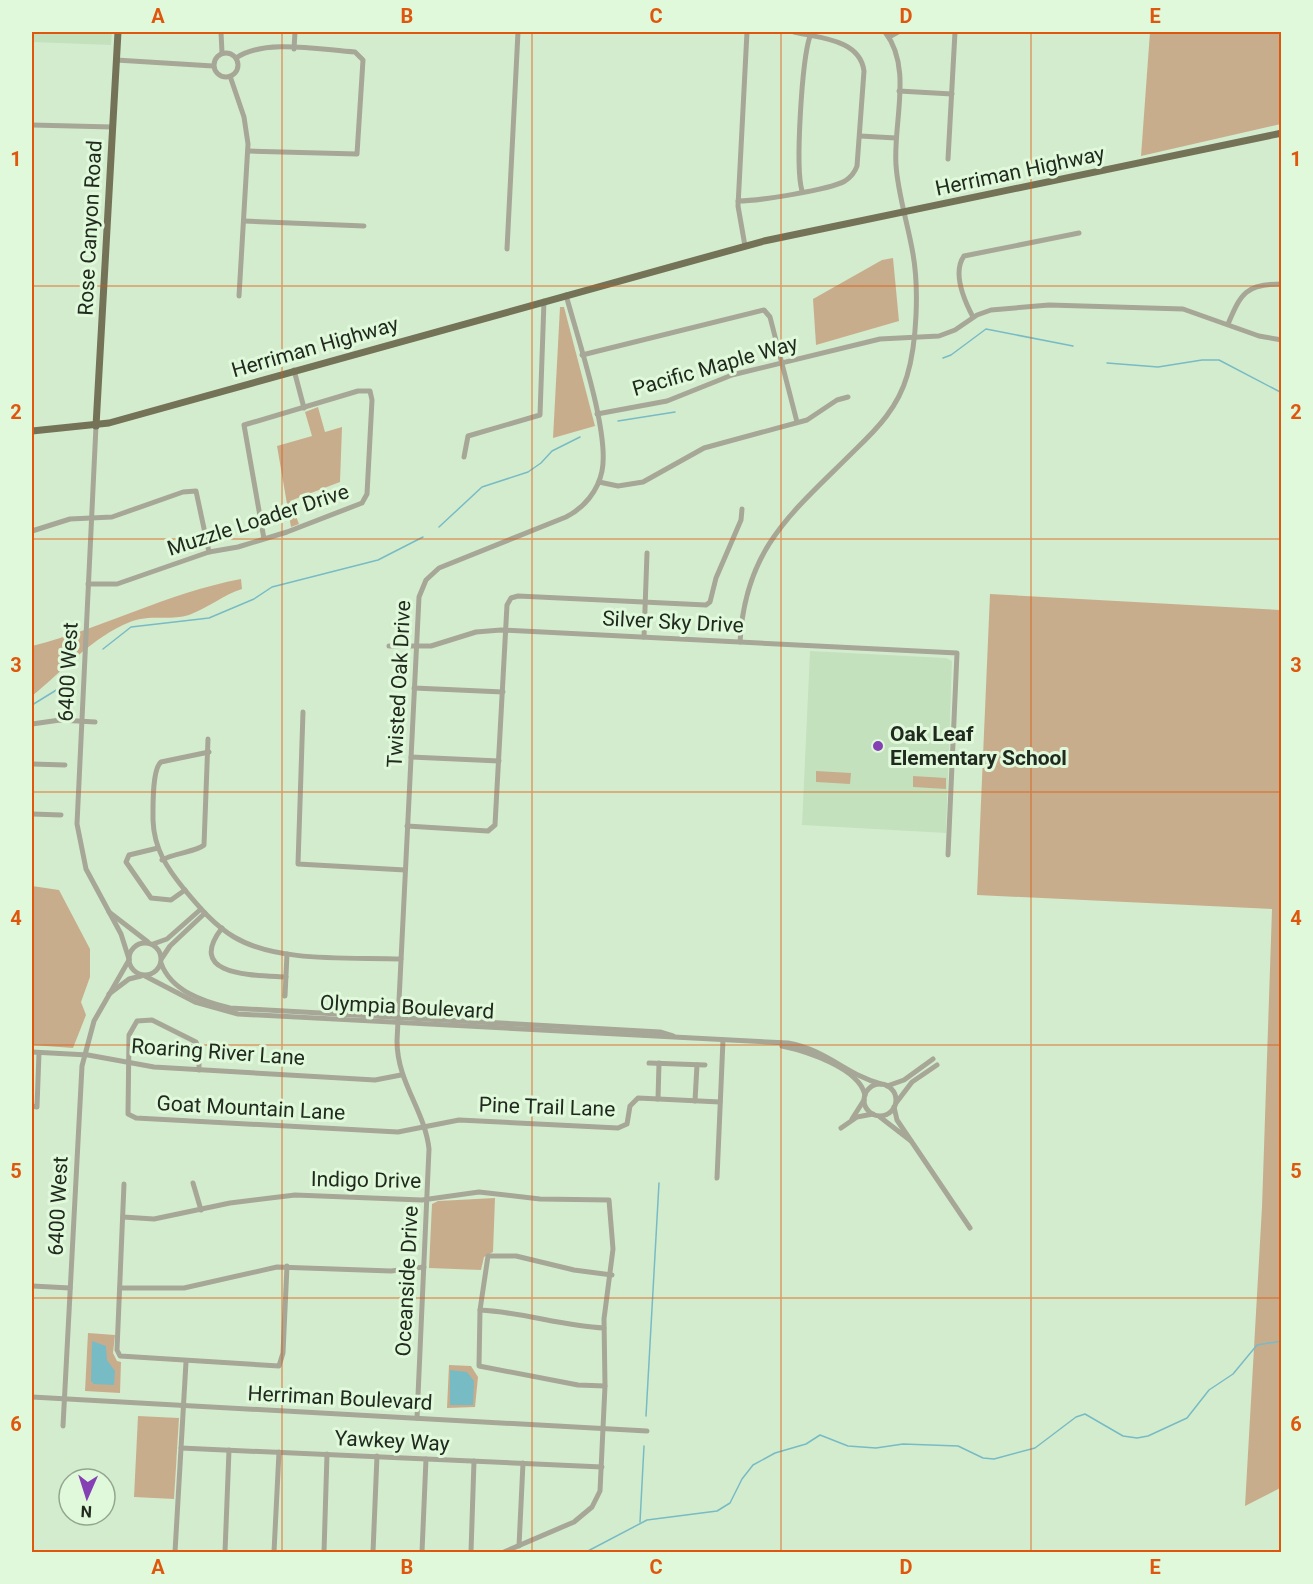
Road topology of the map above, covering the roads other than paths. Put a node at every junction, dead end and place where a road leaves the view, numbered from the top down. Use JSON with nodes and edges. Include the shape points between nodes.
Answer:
{"nodes":[{"id":1,"x":118,"y":32,"type":"edge"},
{"id":2,"x":221,"y":32,"type":"edge"},
{"id":3,"x":295,"y":32,"type":"edge"},
{"id":4,"x":518,"y":32,"type":"edge"},
{"id":5,"x":747,"y":32,"type":"edge"},
{"id":6,"x":794,"y":32,"type":"edge"},
{"id":7,"x":898,"y":32,"type":"edge"},
{"id":8,"x":955,"y":32,"type":"edge"},
{"id":9,"x":887,"y":34,"type":"edge"},
{"id":10,"x":810,"y":36,"type":"junction"},
{"id":11,"x":294,"y":48,"type":"junction"},
{"id":12,"x":222,"y":53,"type":"junction"},
{"id":13,"x":236,"y":58,"type":"junction"},
{"id":14,"x":116,"y":60,"type":"junction"},
{"id":15,"x":213,"y":66,"type":"junction"},
{"id":16,"x":230,"y":76,"type":"junction"},
{"id":17,"x":899,"y":91,"type":"junction"},
{"id":18,"x":952,"y":94,"type":"junction"},
{"id":19,"x":32,"y":124,"type":"edge"},
{"id":20,"x":112,"y":127,"type":"junction"},
{"id":21,"x":1281,"y":133,"type":"edge"},
{"id":22,"x":860,"y":136,"type":"junction"},
{"id":23,"x":896,"y":138,"type":"junction"},
{"id":24,"x":248,"y":151,"type":"junction"},
{"id":25,"x":948,"y":159,"type":"dead end"},
{"id":26,"x":802,"y":191,"type":"junction"},
{"id":27,"x":738,"y":201,"type":"junction"},
{"id":28,"x":904,"y":213,"type":"junction"},
{"id":29,"x":244,"y":221,"type":"junction"},
{"id":30,"x":364,"y":226,"type":"dead end"},
{"id":31,"x":1078,"y":233,"type":"dead end"},
{"id":32,"x":745,"y":246,"type":"junction"},
{"id":33,"x":507,"y":249,"type":"dead end"},
{"id":34,"x":1281,"y":284,"type":"edge"},
{"id":35,"x":566,"y":295,"type":"junction"},
{"id":36,"x":239,"y":296,"type":"dead end"},
{"id":37,"x":544,"y":302,"type":"junction"},
{"id":38,"x":973,"y":317,"type":"junction"},
{"id":39,"x":1228,"y":324,"type":"junction"},
{"id":40,"x":913,"y":336,"type":"junction"},
{"id":41,"x":1281,"y":340,"type":"edge"},
{"id":42,"x":582,"y":355,"type":"junction"},
{"id":43,"x":782,"y":363,"type":"junction"},
{"id":44,"x":294,"y":370,"type":"junction"},
{"id":45,"x":848,"y":397,"type":"dead end"},
{"id":46,"x":304,"y":408,"type":"junction"},
{"id":47,"x":597,"y":414,"type":"junction"},
{"id":48,"x":797,"y":422,"type":"junction"},
{"id":49,"x":96,"y":426,"type":"junction"},
{"id":50,"x":32,"y":430,"type":"edge"},
{"id":51,"x":464,"y":457,"type":"dead end"},
{"id":52,"x":599,"y":482,"type":"junction"},
{"id":53,"x":742,"y":509,"type":"dead end"},
{"id":54,"x":91,"y":518,"type":"junction"},
{"id":55,"x":32,"y":531,"type":"edge"},
{"id":56,"x":264,"y":539,"type":"junction"},
{"id":57,"x":209,"y":552,"type":"junction"},
{"id":58,"x":647,"y":553,"type":"dead end"},
{"id":59,"x":88,"y":584,"type":"junction"},
{"id":60,"x":645,"y":602,"type":"junction"},
{"id":61,"x":506,"y":630,"type":"junction"},
{"id":62,"x":644,"y":637,"type":"junction"},
{"id":63,"x":740,"y":642,"type":"junction"},
{"id":64,"x":389,"y":646,"type":"dead end"},
{"id":65,"x":416,"y":647,"type":"junction"},
{"id":66,"x":414,"y":688,"type":"junction"},
{"id":67,"x":503,"y":692,"type":"junction"},
{"id":68,"x":303,"y":712,"type":"dead end"},
{"id":69,"x":82,"y":721,"type":"junction"},
{"id":70,"x":95,"y":722,"type":"dead end"},
{"id":71,"x":32,"y":724,"type":"edge"},
{"id":72,"x":208,"y":740,"type":"dead end"},
{"id":73,"x":209,"y":752,"type":"junction"},
{"id":74,"x":411,"y":757,"type":"junction"},
{"id":75,"x":499,"y":761,"type":"junction"},
{"id":76,"x":32,"y":764,"type":"edge"},
{"id":77,"x":64,"y":765,"type":"dead end"},
{"id":78,"x":32,"y":814,"type":"edge"},
{"id":79,"x":61,"y":815,"type":"dead end"},
{"id":80,"x":407,"y":826,"type":"junction"},
{"id":81,"x":158,"y":849,"type":"junction"},
{"id":82,"x":948,"y":855,"type":"dead end"},
{"id":83,"x":162,"y":860,"type":"junction"},
{"id":84,"x":405,"y":870,"type":"junction"},
{"id":85,"x":185,"y":890,"type":"junction"},
{"id":86,"x":203,"y":911,"type":"junction"},
{"id":87,"x":109,"y":912,"type":"junction"},
{"id":88,"x":222,"y":928,"type":"junction"},
{"id":89,"x":151,"y":944,"type":"junction"},
{"id":90,"x":287,"y":954,"type":"junction"},
{"id":91,"x":129,"y":959,"type":"junction"},
{"id":92,"x":401,"y":959,"type":"junction"},
{"id":93,"x":161,"y":961,"type":"junction"},
{"id":94,"x":144,"y":976,"type":"junction"},
{"id":95,"x":286,"y":977,"type":"junction"},
{"id":96,"x":109,"y":994,"type":"junction"},
{"id":97,"x":285,"y":996,"type":"dead end"},
{"id":98,"x":398,"y":1008,"type":"joint"},
{"id":99,"x":398,"y":1021,"type":"junction"},
{"id":100,"x":723,"y":1040,"type":"junction"},
{"id":101,"x":762,"y":1042,"type":"junction"},
{"id":102,"x":32,"y":1052,"type":"edge"},
{"id":103,"x":39,"y":1053,"type":"junction"},
{"id":104,"x":83,"y":1055,"type":"junction"},
{"id":105,"x":933,"y":1059,"type":"dead end"},
{"id":106,"x":129,"y":1063,"type":"junction"},
{"id":107,"x":649,"y":1063,"type":"dead end"},
{"id":108,"x":659,"y":1063,"type":"junction"},
{"id":109,"x":697,"y":1065,"type":"junction"},
{"id":110,"x":705,"y":1065,"type":"dead end"},
{"id":111,"x":937,"y":1065,"type":"dead end"},
{"id":112,"x":199,"y":1070,"type":"junction"},
{"id":113,"x":401,"y":1076,"type":"junction"},
{"id":114,"x":884,"y":1085,"type":"junction"},
{"id":115,"x":865,"y":1096,"type":"junction"},
{"id":116,"x":658,"y":1099,"type":"junction"},
{"id":117,"x":695,"y":1101,"type":"junction"},
{"id":118,"x":720,"y":1102,"type":"junction"},
{"id":119,"x":32,"y":1106,"type":"edge"},
{"id":120,"x":895,"y":1106,"type":"junction"},
{"id":121,"x":874,"y":1114,"type":"junction"},
{"id":122,"x":852,"y":1119,"type":"junction"},
{"id":123,"x":424,"y":1127,"type":"junction"},
{"id":124,"x":841,"y":1128,"type":"dead end"},
{"id":125,"x":911,"y":1141,"type":"junction"},
{"id":126,"x":717,"y":1178,"type":"dead end"},
{"id":127,"x":193,"y":1183,"type":"dead end"},
{"id":128,"x":124,"y":1184,"type":"dead end"},
{"id":129,"x":427,"y":1199,"type":"junction"},
{"id":130,"x":201,"y":1210,"type":"junction"},
{"id":131,"x":123,"y":1217,"type":"junction"},
{"id":132,"x":970,"y":1228,"type":"dead end"},
{"id":133,"x":287,"y":1266,"type":"junction"},
{"id":134,"x":424,"y":1267,"type":"junction"},
{"id":135,"x":612,"y":1275,"type":"junction"},
{"id":136,"x":32,"y":1286,"type":"edge"},
{"id":137,"x":70,"y":1288,"type":"junction"},
{"id":138,"x":120,"y":1288,"type":"junction"},
{"id":139,"x":480,"y":1310,"type":"junction"},
{"id":140,"x":604,"y":1328,"type":"junction"},
{"id":141,"x":186,"y":1362,"type":"junction"},
{"id":142,"x":605,"y":1386,"type":"junction"},
{"id":143,"x":32,"y":1397,"type":"edge"},
{"id":144,"x":64,"y":1398,"type":"junction"},
{"id":145,"x":184,"y":1407,"type":"junction"},
{"id":146,"x":417,"y":1418,"type":"junction"},
{"id":147,"x":63,"y":1426,"type":"dead end"},
{"id":148,"x":603,"y":1428,"type":"junction"},
{"id":149,"x":647,"y":1431,"type":"dead end"},
{"id":150,"x":181,"y":1448,"type":"junction"},
{"id":151,"x":229,"y":1450,"type":"junction"},
{"id":152,"x":279,"y":1452,"type":"junction"},
{"id":153,"x":327,"y":1454,"type":"junction"},
{"id":154,"x":376,"y":1456,"type":"junction"},
{"id":155,"x":426,"y":1459,"type":"junction"},
{"id":156,"x":474,"y":1461,"type":"junction"},
{"id":157,"x":523,"y":1463,"type":"junction"},
{"id":158,"x":602,"y":1467,"type":"junction"},
{"id":159,"x":519,"y":1546,"type":"junction"},
{"id":160,"x":175,"y":1552,"type":"edge"},
{"id":161,"x":225,"y":1552,"type":"edge"},
{"id":162,"x":274,"y":1552,"type":"edge"},
{"id":163,"x":324,"y":1552,"type":"edge"},
{"id":164,"x":373,"y":1552,"type":"edge"},
{"id":165,"x":422,"y":1552,"type":"edge"},
{"id":166,"x":471,"y":1552,"type":"edge"},
{"id":167,"x":504,"y":1552,"type":"edge"}],
"edges":[{"from":1,"to":14,"type":"main road","name":"Rose Canyon Road"},
{"from":2,"to":12,"type":"street"},
{"from":3,"to":11,"type":"street"},
{"from":4,"to":33,"type":"street"},
{"from":5,"to":27,"type":"street"},
{"from":6,"to":10,"type":"street"},
{"from":7,"to":9,"type":"street"},
{"from":8,"to":18,"type":"street"},
{"from":9,"to":17,"type":"street","via":[[899,62]]},
{"from":10,"to":22,"type":"street","via":[[848,46],[860,59],[864,71]]},
{"from":10,"to":26,"type":"street","via":[[799,170]]},
{"from":11,"to":13,"type":"street","via":[[260,48]]},
{"from":11,"to":24,"type":"street","via":[[355,52],[361,56],[357,154]]},
{"from":12,"to":13,"type":"street"},
{"from":12,"to":15,"type":"street"},
{"from":13,"to":16,"type":"street","via":[[237,68]]},
{"from":14,"to":15,"type":"street"},
{"from":14,"to":20,"type":"main road","name":"Rose Canyon Road"},
{"from":15,"to":16,"type":"street","via":[[220,76]]},
{"from":16,"to":24,"type":"street","via":[[245,124]]},
{"from":17,"to":18,"type":"street"},
{"from":17,"to":23,"type":"street"},
{"from":18,"to":25,"type":"street"},
{"from":19,"to":20,"type":"street"},
{"from":20,"to":49,"type":"main road","name":"Rose Canyon Road"},
{"from":21,"to":28,"type":"main road","name":"Herriman Highway"},
{"from":22,"to":23,"type":"street"},
{"from":22,"to":26,"type":"street","via":[[859,162],[850,177],[838,184]]},
{"from":23,"to":28,"type":"street"},
{"from":24,"to":29,"type":"street"},
{"from":26,"to":27,"type":"street"},
{"from":27,"to":32,"type":"street"},
{"from":28,"to":32,"type":"main road","name":"Herriman Highway"},
{"from":28,"to":40,"type":"street","via":[[915,275]]},
{"from":29,"to":30,"type":"street"},
{"from":29,"to":36,"type":"street"},
{"from":31,"to":38,"type":"street","via":[[964,256],[960,287]]},
{"from":32,"to":35,"type":"main road","name":"Herriman Highway"},
{"from":34,"to":39,"type":"street","via":[[1248,289],[1237,302]]},
{"from":35,"to":37,"type":"main road","name":"Herriman Highway"},
{"from":35,"to":42,"type":"street","name":"Twisted Oak Drive"},
{"from":37,"to":44,"type":"main road","name":"Herriman Highway"},
{"from":37,"to":51,"type":"street","via":[[540,415],[468,436]]},
{"from":38,"to":39,"type":"street","name":"Pacific Maple Way","via":[[991,310],[1049,305],[1167,308],[1183,309]]},
{"from":38,"to":40,"type":"street","name":"Pacific Maple Way","via":[[943,335]]},
{"from":39,"to":41,"type":"street","name":"Pacific Maple Way"},
{"from":40,"to":43,"type":"street","name":"Pacific Maple Way","via":[[880,339]]},
{"from":40,"to":63,"type":"street","via":[[907,376],[888,415],[784,521],[763,552],[747,590]]},
{"from":42,"to":43,"type":"street","via":[[759,310],[770,317]]},
{"from":42,"to":47,"type":"street","name":"Twisted Oak Drive"},
{"from":43,"to":47,"type":"street","name":"Pacific Maple Way","via":[[732,375],[667,401]]},
{"from":43,"to":48,"type":"street"},
{"from":44,"to":46,"type":"street"},
{"from":44,"to":49,"type":"main road","name":"Herriman Highway"},
{"from":45,"to":48,"type":"street","via":[[812,418]]},
{"from":46,"to":56,"type":"street","via":[[244,425]]},
{"from":46,"to":56,"type":"street","name":"Muzzle Loader Drive","via":[[370,391],[365,500]]},
{"from":47,"to":52,"type":"street","name":"Twisted Oak Drive","via":[[604,454]]},
{"from":48,"to":52,"type":"street","via":[[713,444],[638,484],[618,486]]},
{"from":49,"to":50,"type":"main road","name":"Herriman Highway"},
{"from":49,"to":54,"type":"street","name":"6400 West"},
{"from":52,"to":65,"type":"street","name":"Twisted Oak Drive","via":[[586,502],[571,514],[434,571],[420,592]]},
{"from":53,"to":60,"type":"street","via":[[708,604]]},
{"from":54,"to":55,"type":"street","via":[[70,519]]},
{"from":54,"to":57,"type":"street","via":[[130,512],[196,491]]},
{"from":54,"to":59,"type":"street","name":"6400 West"},
{"from":56,"to":57,"type":"street","name":"Muzzle Loader Drive"},
{"from":57,"to":59,"type":"street","name":"Muzzle Loader Drive","via":[[117,584]]},
{"from":58,"to":60,"type":"street"},
{"from":59,"to":69,"type":"street","name":"6400 West"},
{"from":60,"to":61,"type":"street","via":[[515,596],[508,602]]},
{"from":60,"to":62,"type":"street"},
{"from":61,"to":62,"type":"street","name":"Silver Sky Drive"},
{"from":61,"to":65,"type":"street","name":"Silver Sky Drive","via":[[476,632],[439,645]]},
{"from":61,"to":67,"type":"street"},
{"from":62,"to":63,"type":"street","name":"Silver Sky Drive"},
{"from":63,"to":82,"type":"street","name":"Silver Sky Drive","via":[[957,653]]},
{"from":64,"to":65,"type":"street","name":"Silver Sky Drive"},
{"from":65,"to":66,"type":"street","name":"Twisted Oak Drive"},
{"from":66,"to":67,"type":"street"},
{"from":66,"to":74,"type":"street","name":"Twisted Oak Drive"},
{"from":67,"to":75,"type":"street"},
{"from":68,"to":84,"type":"street","via":[[298,864]]},
{"from":69,"to":70,"type":"street"},
{"from":69,"to":71,"type":"street"},
{"from":69,"to":87,"type":"street","name":"6400 West","via":[[79,843],[89,878]]},
{"from":72,"to":73,"type":"street"},
{"from":73,"to":81,"type":"street","via":[[156,766],[153,820]]},
{"from":73,"to":83,"type":"street","via":[[204,845]]},
{"from":74,"to":75,"type":"street"},
{"from":74,"to":80,"type":"street","name":"Twisted Oak Drive"},
{"from":75,"to":80,"type":"street","via":[[493,829]]},
{"from":76,"to":77,"type":"street"},
{"from":78,"to":79,"type":"street"},
{"from":80,"to":84,"type":"street","name":"Twisted Oak Drive"},
{"from":81,"to":83,"type":"street"},
{"from":81,"to":85,"type":"street","via":[[126,858],[151,898],[171,900]]},
{"from":83,"to":85,"type":"street"},
{"from":84,"to":92,"type":"street","name":"Twisted Oak Drive"},
{"from":85,"to":86,"type":"street"},
{"from":86,"to":88,"type":"street"},
{"from":86,"to":89,"type":"street","via":[[167,939]]},
{"from":86,"to":93,"type":"street","via":[[170,945]]},
{"from":87,"to":89,"type":"street","name":"6400 West"},
{"from":87,"to":91,"type":"street","name":"6400 West"},
{"from":88,"to":90,"type":"street","via":[[251,946]]},
{"from":88,"to":95,"type":"street","via":[[211,945],[216,966],[244,975]]},
{"from":89,"to":91,"type":"street","via":[[137,945]]},
{"from":89,"to":93,"type":"street","via":[[159,951]]},
{"from":90,"to":92,"type":"street"},
{"from":90,"to":95,"type":"street"},
{"from":91,"to":94,"type":"street","via":[[134,972]]},
{"from":91,"to":96,"type":"street","name":"6400 West"},
{"from":92,"to":98,"type":"street","name":"Twisted Oak Drive"},
{"from":93,"to":94,"type":"street","via":[[156,972]]},
{"from":93,"to":99,"type":"street","name":"Olympia Boulevard","via":[[167,977],[181,988],[223,1006]]},
{"from":94,"to":96,"type":"street","name":"6400 West","via":[[129,979]]},
{"from":94,"to":99,"type":"street","name":"Olympia Boulevard","via":[[195,1002],[229,1013]]},
{"from":95,"to":97,"type":"street"},
{"from":96,"to":104,"type":"street","name":"6400 West","via":[[94,1021]]},
{"from":98,"to":99,"type":"street","name":"Oceanside Drive"},
{"from":99,"to":100,"type":"street","name":"Olympia Boulevard"},
{"from":99,"to":113,"type":"street","name":"Oceanside Drive"},
{"from":100,"to":101,"type":"street","name":"Olympia Boulevard"},
{"from":100,"to":118,"type":"street"},
{"from":101,"to":114,"type":"street","name":"Olympia Boulevard","via":[[813,1049]]},
{"from":101,"to":115,"type":"street","name":"Olympia Boulevard","via":[[808,1053],[830,1063],[858,1081]]},
{"from":102,"to":103,"type":"street","name":"Roaring River Lane"},
{"from":103,"to":104,"type":"street","name":"Roaring River Lane"},
{"from":103,"to":119,"type":"street","via":[[37,1107]]},
{"from":104,"to":106,"type":"street","name":"Roaring River Lane"},
{"from":104,"to":137,"type":"street","name":"6400 West"},
{"from":105,"to":114,"type":"street","via":[[904,1080]]},
{"from":106,"to":112,"type":"street","name":"Roaring River Lane"},
{"from":106,"to":112,"type":"street","name":"Goat Mountain Lane","via":[[130,1030],[146,1018],[196,1042]]},
{"from":106,"to":123,"type":"street","name":"Goat Mountain Lane","via":[[126,1110],[133,1118],[392,1132]]},
{"from":107,"to":108,"type":"street"},
{"from":108,"to":109,"type":"street"},
{"from":108,"to":116,"type":"street"},
{"from":109,"to":110,"type":"street"},
{"from":109,"to":117,"type":"street"},
{"from":111,"to":120,"type":"street","via":[[912,1082]]},
{"from":112,"to":113,"type":"street","name":"Roaring River Lane","via":[[379,1080]]},
{"from":113,"to":123,"type":"street","name":"Oceanside Drive"},
{"from":114,"to":115,"type":"street","via":[[871,1087]]},
{"from":114,"to":120,"type":"street","via":[[894,1094]]},
{"from":115,"to":121,"type":"street","via":[[866,1106]]},
{"from":115,"to":122,"type":"street"},
{"from":116,"to":117,"type":"street","name":"Pine Trail Lane"},
{"from":116,"to":123,"type":"street","name":"Pine Trail Lane","via":[[634,1100],[628,1122],[621,1128],[459,1120]]},
{"from":117,"to":118,"type":"street","name":"Pine Trail Lane"},
{"from":118,"to":126,"type":"street"},
{"from":120,"to":121,"type":"street","via":[[886,1114]]},
{"from":120,"to":125,"type":"street","via":[[896,1118]]},
{"from":121,"to":122,"type":"street"},
{"from":121,"to":125,"type":"street"},
{"from":122,"to":124,"type":"street"},
{"from":123,"to":129,"type":"street","name":"Oceanside Drive","via":[[429,1149]]},
{"from":125,"to":132,"type":"street"},
{"from":127,"to":130,"type":"street"},
{"from":128,"to":131,"type":"street"},
{"from":129,"to":130,"type":"street","name":"Indigo Drive","via":[[295,1195]]},
{"from":129,"to":134,"type":"street","name":"Oceanside Drive"},
{"from":129,"to":135,"type":"street","name":"Indigo Drive","via":[[479,1192],[540,1199],[609,1200]]},
{"from":130,"to":131,"type":"street","name":"Indigo Drive","via":[[154,1218]]},
{"from":131,"to":138,"type":"street"},
{"from":133,"to":134,"type":"street","via":[[391,1271]]},
{"from":133,"to":138,"type":"street","via":[[184,1288]]},
{"from":133,"to":141,"type":"street","via":[[279,1366]]},
{"from":134,"to":146,"type":"street","name":"Oceanside Drive"},
{"from":135,"to":139,"type":"street","via":[[516,1256],[489,1256]]},
{"from":135,"to":140,"type":"street"},
{"from":136,"to":137,"type":"street"},
{"from":137,"to":144,"type":"street","name":"6400 West"},
{"from":138,"to":141,"type":"street","via":[[120,1356]]},
{"from":139,"to":140,"type":"street"},
{"from":139,"to":142,"type":"street","via":[[479,1366],[578,1385]]},
{"from":140,"to":142,"type":"street"},
{"from":141,"to":145,"type":"street"},
{"from":142,"to":148,"type":"street"},
{"from":143,"to":144,"type":"street","name":"Herriman Boulevard"},
{"from":144,"to":145,"type":"street","name":"Herriman Boulevard"},
{"from":144,"to":147,"type":"street","name":"6400 West"},
{"from":145,"to":146,"type":"street","name":"Herriman Boulevard"},
{"from":145,"to":150,"type":"street"},
{"from":146,"to":148,"type":"street","name":"Herriman Boulevard"},
{"from":148,"to":149,"type":"street","name":"Herriman Boulevard"},
{"from":148,"to":158,"type":"street"},
{"from":150,"to":151,"type":"street","name":"Yawkey Way"},
{"from":150,"to":160,"type":"street"},
{"from":151,"to":152,"type":"street","name":"Yawkey Way"},
{"from":151,"to":161,"type":"street"},
{"from":152,"to":153,"type":"street","name":"Yawkey Way"},
{"from":152,"to":162,"type":"street"},
{"from":153,"to":154,"type":"street","name":"Yawkey Way"},
{"from":153,"to":163,"type":"street"},
{"from":154,"to":155,"type":"street","name":"Yawkey Way"},
{"from":154,"to":164,"type":"street"},
{"from":155,"to":156,"type":"street","name":"Yawkey Way"},
{"from":155,"to":165,"type":"street"},
{"from":156,"to":157,"type":"street","name":"Yawkey Way"},
{"from":156,"to":166,"type":"street"},
{"from":157,"to":158,"type":"street","name":"Yawkey Way"},
{"from":157,"to":159,"type":"street"},
{"from":158,"to":159,"type":"street","via":[[600,1491],[589,1510],[574,1522]]},
{"from":159,"to":167,"type":"street"}]}
